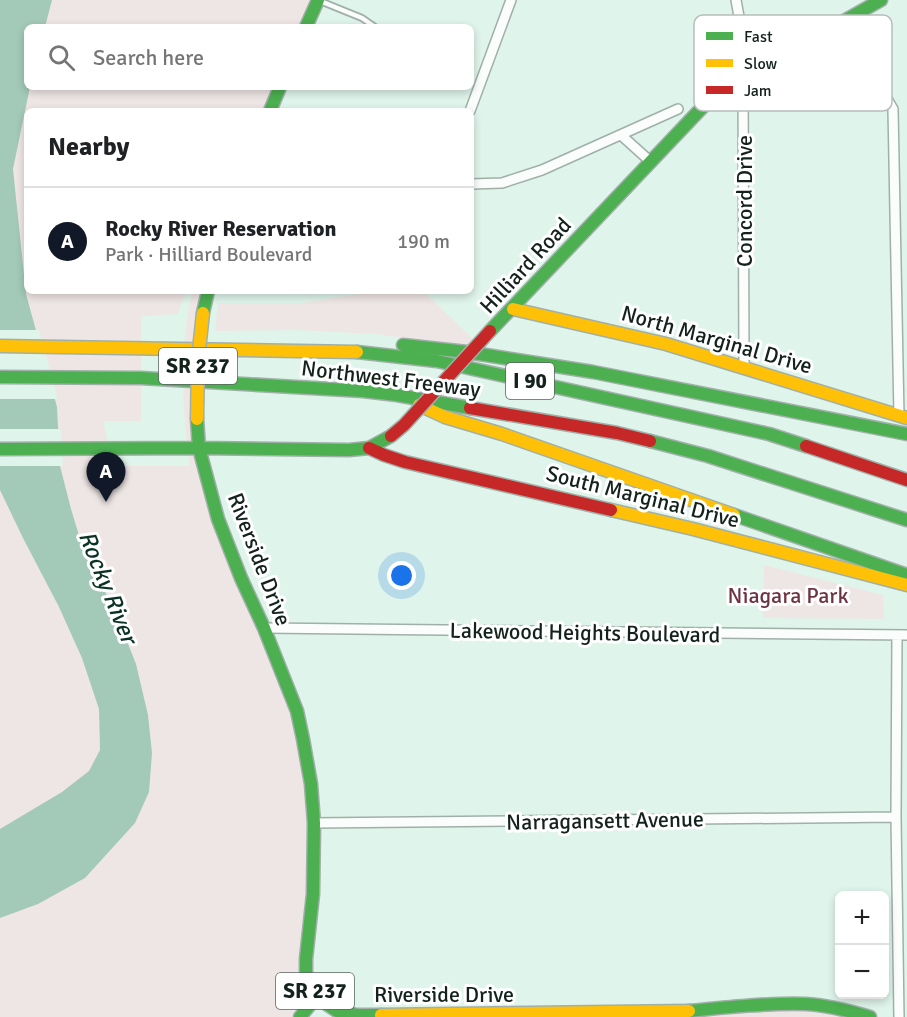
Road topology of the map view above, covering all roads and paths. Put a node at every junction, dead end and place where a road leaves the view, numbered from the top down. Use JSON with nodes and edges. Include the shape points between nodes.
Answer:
{"nodes":[{"id":1,"x":318,"y":0,"type":"edge"},
{"id":2,"x":512,"y":0,"type":"edge"},
{"id":3,"x":736,"y":0,"type":"edge"},
{"id":4,"x":881,"y":0,"type":"edge"},
{"id":5,"x":739,"y":15,"type":"edge"},
{"id":6,"x":857,"y":15,"type":"edge"},
{"id":7,"x":307,"y":24,"type":"edge"},
{"id":8,"x":371,"y":24,"type":"edge"},
{"id":9,"x":279,"y":90,"type":"edge"},
{"id":10,"x":892,"y":107,"type":"edge"},
{"id":11,"x":271,"y":108,"type":"edge"},
{"id":12,"x":471,"y":108,"type":"edge"},
{"id":13,"x":678,"y":109,"type":"dead end"},
{"id":14,"x":699,"y":111,"type":"edge"},
{"id":15,"x":743,"y":111,"type":"edge"},
{"id":16,"x":621,"y":135,"type":"junction"},
{"id":17,"x":651,"y":162,"type":"junction"},
{"id":18,"x":474,"y":184,"type":"edge"},
{"id":19,"x":207,"y":294,"type":"edge"},
{"id":20,"x":513,"y":309,"type":"junction"},
{"id":21,"x":0,"y":346,"type":"edge"},
{"id":22,"x":168,"y":348,"type":"junction"},
{"id":23,"x":744,"y":367,"type":"junction"},
{"id":24,"x":0,"y":377,"type":"edge"},
{"id":25,"x":397,"y":395,"type":"junction"},
{"id":26,"x":903,"y":417,"type":"edge"},
{"id":27,"x":907,"y":434,"type":"edge"},
{"id":28,"x":199,"y":448,"type":"junction"},
{"id":29,"x":369,"y":448,"type":"junction"},
{"id":30,"x":0,"y":450,"type":"edge"},
{"id":31,"x":907,"y":480,"type":"edge"},
{"id":32,"x":907,"y":520,"type":"edge"},
{"id":33,"x":907,"y":575,"type":"edge"},
{"id":34,"x":907,"y":585,"type":"edge"},
{"id":35,"x":264,"y":628,"type":"junction"},
{"id":36,"x":902,"y":635,"type":"edge"},
{"id":37,"x":896,"y":817,"type":"junction"},
{"id":38,"x":314,"y":823,"type":"junction"},
{"id":39,"x":318,"y":995,"type":"junction"},
{"id":40,"x":300,"y":1017,"type":"edge"},
{"id":41,"x":870,"y":1017,"type":"edge"},
{"id":42,"x":899,"y":1017,"type":"edge"}],
"edges":[{"from":1,"to":7,"type":"main road"},
{"from":1,"to":8,"type":"lane"},
{"from":2,"to":12,"type":"street"},
{"from":3,"to":5,"type":"street","name":"Concord Drive"},
{"from":4,"to":6,"type":"main road","name":"Hilliard Road"},
{"from":9,"to":11,"type":"main road"},
{"from":10,"to":26,"type":"street"},
{"from":13,"to":16,"type":"street"},
{"from":14,"to":17,"type":"main road","name":"Hilliard Road"},
{"from":15,"to":23,"type":"street","name":"Concord Drive"},
{"from":16,"to":17,"type":"street"},
{"from":16,"to":18,"type":"street","via":[[542,170],[502,183]]},
{"from":17,"to":20,"type":"main road","name":"Hilliard Road"},
{"from":19,"to":28,"type":"main road","name":"Riverside Drive","number":"SR 237","bridge":true,"via":[[198,359]]},
{"from":20,"to":23,"type":"main road","name":"North Marginal Drive","via":[[666,344]]},
{"from":20,"to":29,"type":"main road","name":"Hilliard Road","bridge":true,"via":[[404,425]]},
{"from":21,"to":22,"type":"main road","name":"Northwest Freeway","number":"I 90"},
{"from":22,"to":27,"type":"main road","via":[[358,341],[439,349],[601,372]]},
{"from":22,"to":31,"type":"main road","name":"Northwest Freeway","number":"I 90","via":[[348,351],[437,361],[769,434]]},
{"from":23,"to":26,"type":"main road","name":"North Marginal Drive"},
{"from":24,"to":25,"type":"main road","name":"Northwest Freeway","number":"I 90","via":[[141,378]]},
{"from":25,"to":32,"type":"main road","name":"Northwest Freeway","number":"I 90","via":[[617,432],[708,456]]},
{"from":25,"to":33,"type":"main road","via":[[445,417]]},
{"from":28,"to":29,"type":"main road","name":"Hilliard Road"},
{"from":28,"to":30,"type":"main road","name":"Hilliard Road"},
{"from":28,"to":35,"type":"main road","name":"Riverside Drive","number":"SR 237","via":[[218,519]]},
{"from":29,"to":34,"type":"main road","name":"South Marginal Drive","via":[[405,462],[693,529]]},
{"from":35,"to":36,"type":"street","name":"Lakewood Heights Boulevard"},
{"from":35,"to":38,"type":"main road","name":"Riverside Drive","number":"SR 237","via":[[297,711]]},
{"from":36,"to":37,"type":"street"},
{"from":37,"to":38,"type":"street","name":"Narragansett Avenue"},
{"from":37,"to":42,"type":"street"},
{"from":38,"to":39,"type":"main road","name":"Riverside Drive","number":"SR 237","via":[[306,973]]},
{"from":39,"to":40,"type":"main road"},
{"from":39,"to":41,"type":"main road","name":"Riverside Drive","number":"SR 237","via":[[337,1011],[357,1015],[684,1012],[808,1004]]}]}
